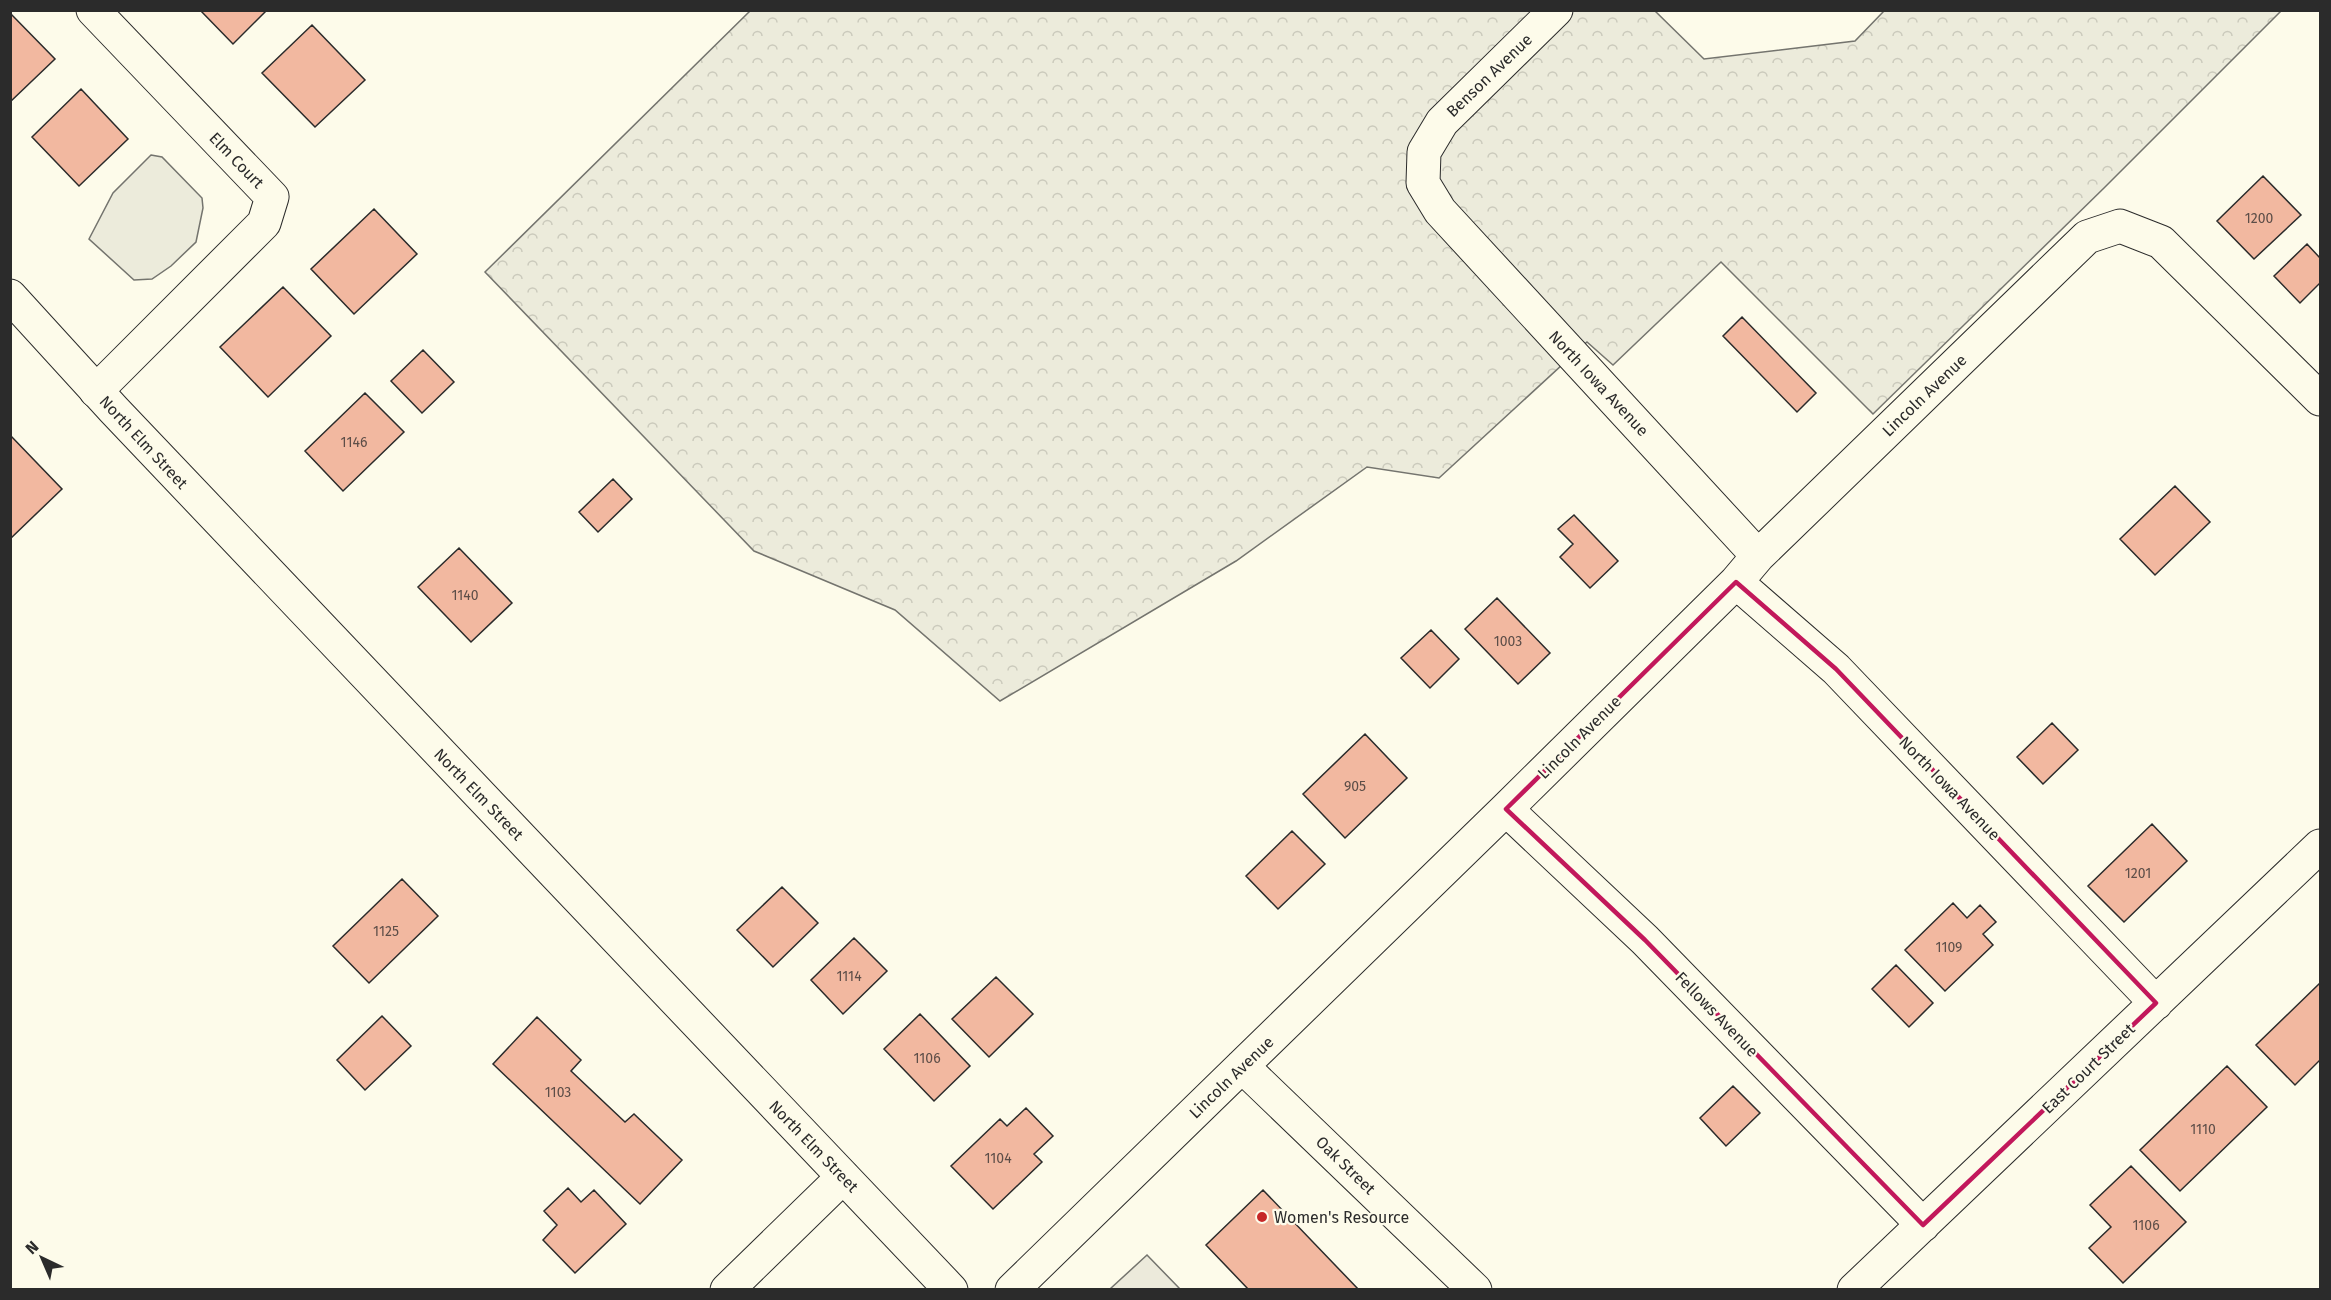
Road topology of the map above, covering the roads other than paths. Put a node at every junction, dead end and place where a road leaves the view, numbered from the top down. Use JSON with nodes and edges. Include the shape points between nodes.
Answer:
{"nodes":[{"id":1,"x":93,"y":10,"type":"edge"},
{"id":2,"x":1556,"y":10,"type":"edge"},
{"id":3,"x":1440,"y":211,"type":"joint"},
{"id":4,"x":10,"y":296,"type":"edge"},
{"id":5,"x":96,"y":391,"type":"junction"},
{"id":6,"x":2320,"y":399,"type":"edge"},
{"id":7,"x":1758,"y":556,"type":"junction"},
{"id":8,"x":1736,"y":582,"type":"junction"},
{"id":9,"x":1506,"y":809,"type":"junction"},
{"id":10,"x":2320,"y":846,"type":"edge"},
{"id":11,"x":2156,"y":1003,"type":"junction"},
{"id":12,"x":1242,"y":1066,"type":"junction"},
{"id":13,"x":843,"y":1177,"type":"junction"},
{"id":14,"x":1923,"y":1225,"type":"junction"},
{"id":15,"x":727,"y":1290,"type":"edge"},
{"id":16,"x":951,"y":1290,"type":"edge"},
{"id":17,"x":1012,"y":1290,"type":"edge"},
{"id":18,"x":1475,"y":1290,"type":"edge"},
{"id":19,"x":1854,"y":1290,"type":"edge"}],
"edges":[{"from":1,"to":5,"type":"street","name":"Elm Court","via":[[272,197],[264,223]]},
{"from":2,"to":3,"type":"street","name":"Benson Avenue","via":[[1442,122],[1424,152],[1423,183]]},
{"from":3,"to":7,"type":"street","name":"North Iowa Avenue"},
{"from":4,"to":5,"type":"street","name":"North Elm Street"},
{"from":5,"to":13,"type":"street","name":"North Elm Street"},
{"from":6,"to":7,"type":"street","name":"Lincoln Avenue","via":[[2161,242],[2120,226],[2088,237]]},
{"from":7,"to":8,"type":"street","name":"Lincoln Avenue"},
{"from":8,"to":9,"type":"street","name":"Lincoln Avenue"},
{"from":8,"to":11,"type":"street","name":"North Iowa Avenue","via":[[1836,669]]},
{"from":9,"to":12,"type":"street","name":"Lincoln Avenue"},
{"from":9,"to":14,"type":"street","name":"Fellows Avenue","via":[[1645,940]]},
{"from":10,"to":11,"type":"street","name":"East Court Street"},
{"from":11,"to":14,"type":"street","name":"East Court Street"},
{"from":12,"to":17,"type":"street","name":"Lincoln Avenue"},
{"from":12,"to":18,"type":"street","name":"Oak Street"},
{"from":13,"to":15,"type":"street"},
{"from":13,"to":16,"type":"street","name":"North Elm Street"},
{"from":14,"to":19,"type":"street","name":"East Court Street"}]}
